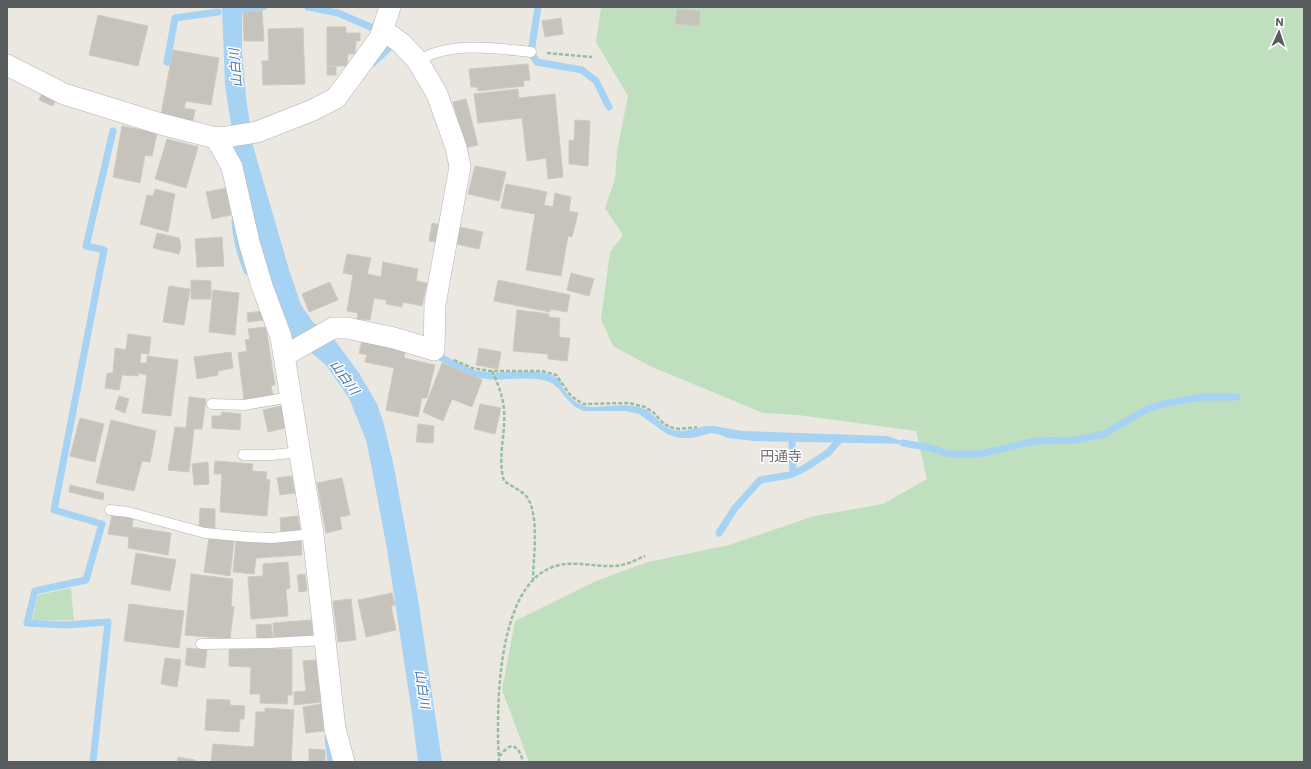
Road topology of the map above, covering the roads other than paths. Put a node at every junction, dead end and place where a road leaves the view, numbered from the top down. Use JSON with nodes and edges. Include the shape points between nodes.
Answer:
{"nodes":[{"id":1,"x":390,"y":7,"type":"edge"},
{"id":2,"x":383,"y":30,"type":"junction"},
{"id":3,"x":531,"y":52,"type":"road end"},
{"id":4,"x":418,"y":60,"type":"junction"},
{"id":5,"x":7,"y":65,"type":"edge"},
{"id":6,"x":221,"y":137,"type":"junction"},
{"id":7,"x":284,"y":356,"type":"junction"},
{"id":8,"x":291,"y":397,"type":"junction"},
{"id":9,"x":212,"y":404,"type":"dead end"},
{"id":10,"x":300,"y":452,"type":"junction"},
{"id":11,"x":243,"y":456,"type":"dead end"},
{"id":12,"x":110,"y":510,"type":"dead end"},
{"id":13,"x":314,"y":534,"type":"junction"},
{"id":14,"x":325,"y":640,"type":"junction"},
{"id":15,"x":201,"y":644,"type":"dead end"},
{"id":16,"x":344,"y":762,"type":"edge"}],
"edges":[{"from":1,"to":2,"type":"street"},
{"from":2,"to":4,"type":"street"},
{"from":2,"to":6,"type":"street","via":[[380,38],[336,98],[257,132]]},
{"from":3,"to":4,"type":"lane","via":[[473,47],[435,52]]},
{"from":4,"to":7,"type":"street","via":[[437,94],[456,147],[460,167],[435,304],[434,350],[394,338],[347,328],[333,328]]},
{"from":5,"to":6,"type":"street","via":[[64,94],[161,124]]},
{"from":6,"to":7,"type":"street","via":[[232,167],[262,286],[281,336]]},
{"from":7,"to":8,"type":"street"},
{"from":8,"to":9,"type":"lane","via":[[244,405]]},
{"from":8,"to":10,"type":"street"},
{"from":10,"to":11,"type":"lane","via":[[272,456]]},
{"from":10,"to":13,"type":"street"},
{"from":12,"to":13,"type":"lane","via":[[128,512],[204,532],[272,538]]},
{"from":13,"to":14,"type":"street"},
{"from":14,"to":15,"type":"lane"},
{"from":14,"to":16,"type":"street","via":[[335,729]]}]}
